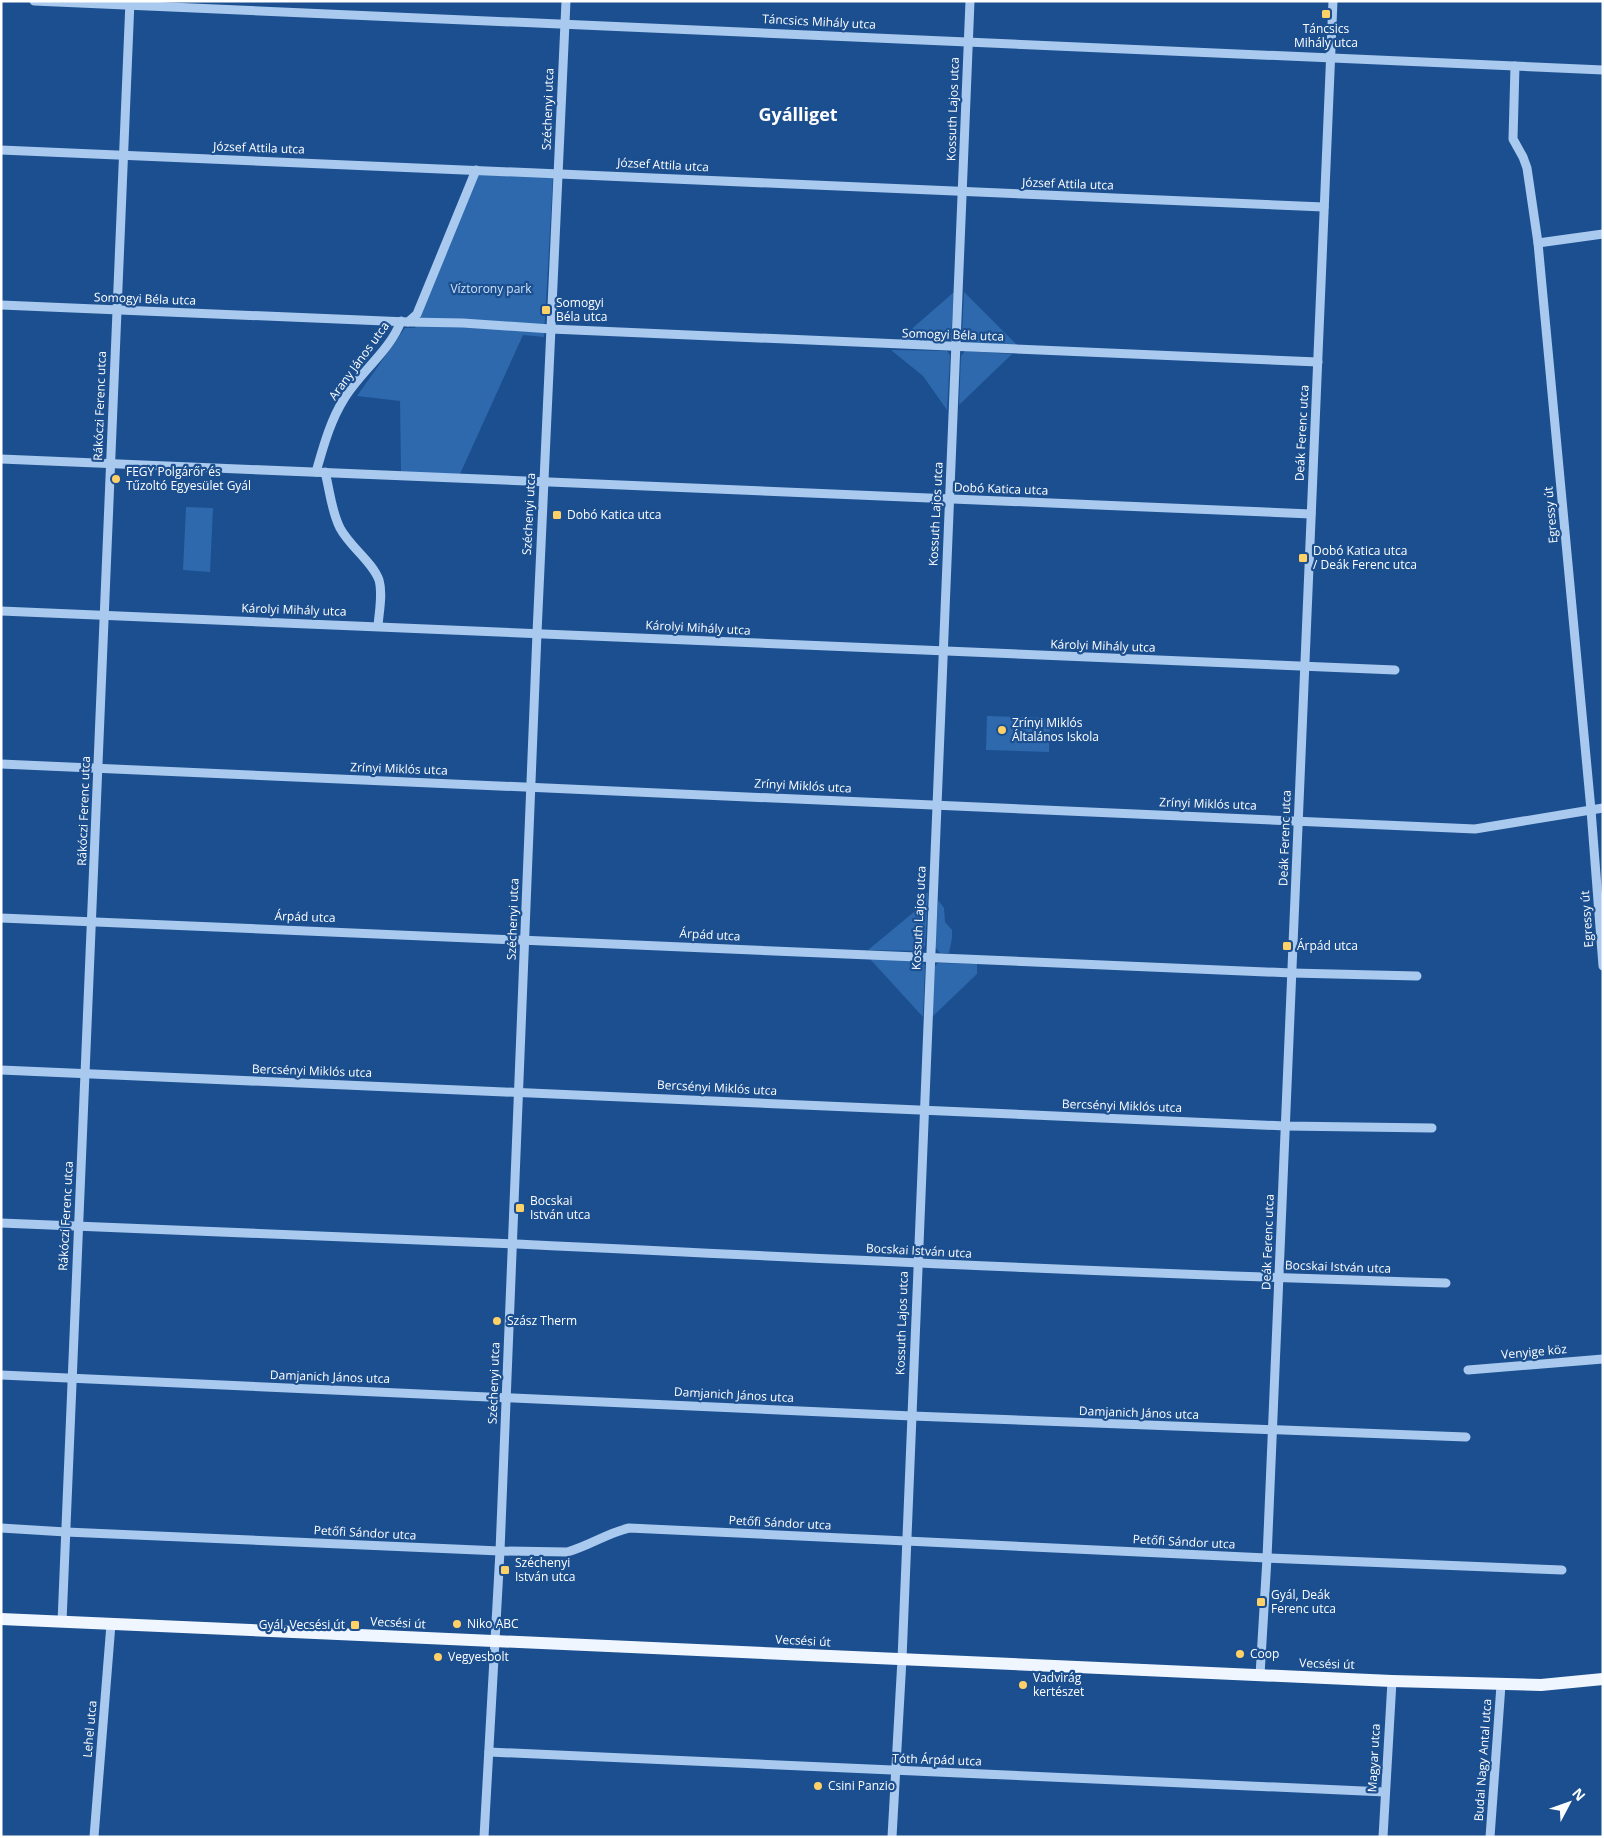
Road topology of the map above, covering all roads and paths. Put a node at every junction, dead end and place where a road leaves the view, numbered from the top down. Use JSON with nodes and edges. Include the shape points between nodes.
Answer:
{"nodes":[{"id":1,"x":34,"y":1,"type":"edge"},
{"id":2,"x":566,"y":1,"type":"edge"},
{"id":3,"x":970,"y":1,"type":"edge"},
{"id":4,"x":1333,"y":1,"type":"edge"},
{"id":5,"x":130,"y":3,"type":"edge"},
{"id":6,"x":565,"y":23,"type":"junction"},
{"id":7,"x":968,"y":41,"type":"junction"},
{"id":8,"x":1331,"y":57,"type":"junction"},
{"id":9,"x":1515,"y":66,"type":"junction"},
{"id":10,"x":1603,"y":70,"type":"edge"},
{"id":11,"x":1,"y":150,"type":"edge"},
{"id":12,"x":124,"y":156,"type":"junction"},
{"id":13,"x":476,"y":170,"type":"junction"},
{"id":14,"x":558,"y":173,"type":"junction"},
{"id":15,"x":962,"y":192,"type":"junction"},
{"id":16,"x":1324,"y":207,"type":"junction"},
{"id":17,"x":1603,"y":234,"type":"edge"},
{"id":18,"x":1538,"y":243,"type":"junction"},
{"id":19,"x":1,"y":305,"type":"edge"},
{"id":20,"x":117,"y":311,"type":"junction"},
{"id":21,"x":407,"y":321,"type":"junction"},
{"id":22,"x":551,"y":329,"type":"junction"},
{"id":23,"x":956,"y":347,"type":"junction"},
{"id":24,"x":1318,"y":362,"type":"junction"},
{"id":25,"x":1,"y":459,"type":"edge"},
{"id":26,"x":111,"y":464,"type":"junction"},
{"id":27,"x":321,"y":472,"type":"junction"},
{"id":28,"x":544,"y":481,"type":"junction"},
{"id":29,"x":950,"y":500,"type":"junction"},
{"id":30,"x":1311,"y":514,"type":"junction"},
{"id":31,"x":1,"y":611,"type":"edge"},
{"id":32,"x":104,"y":615,"type":"junction"},
{"id":33,"x":378,"y":626,"type":"junction"},
{"id":34,"x":537,"y":634,"type":"junction"},
{"id":35,"x":943,"y":652,"type":"junction"},
{"id":36,"x":1305,"y":667,"type":"junction"},
{"id":37,"x":1395,"y":670,"type":"dead end"},
{"id":38,"x":1,"y":764,"type":"edge"},
{"id":39,"x":98,"y":768,"type":"junction"},
{"id":40,"x":532,"y":786,"type":"junction"},
{"id":41,"x":937,"y":805,"type":"junction"},
{"id":42,"x":1603,"y":808,"type":"edge"},
{"id":43,"x":1591,"y":810,"type":"junction"},
{"id":44,"x":1298,"y":820,"type":"junction"},
{"id":45,"x":1,"y":918,"type":"edge"},
{"id":46,"x":91,"y":921,"type":"junction"},
{"id":47,"x":525,"y":939,"type":"junction"},
{"id":48,"x":930,"y":957,"type":"junction"},
{"id":49,"x":1603,"y":966,"type":"edge"},
{"id":50,"x":1292,"y":973,"type":"junction"},
{"id":51,"x":1417,"y":976,"type":"dead end"},
{"id":52,"x":1,"y":1070,"type":"edge"},
{"id":53,"x":85,"y":1073,"type":"junction"},
{"id":54,"x":519,"y":1092,"type":"junction"},
{"id":55,"x":924,"y":1110,"type":"junction"},
{"id":56,"x":1285,"y":1126,"type":"junction"},
{"id":57,"x":1432,"y":1128,"type":"dead end"},
{"id":58,"x":1,"y":1223,"type":"edge"},
{"id":59,"x":79,"y":1226,"type":"junction"},
{"id":60,"x":513,"y":1244,"type":"junction"},
{"id":61,"x":917,"y":1264,"type":"junction"},
{"id":62,"x":1279,"y":1278,"type":"junction"},
{"id":63,"x":1446,"y":1283,"type":"dead end"},
{"id":64,"x":1603,"y":1359,"type":"edge"},
{"id":65,"x":1468,"y":1370,"type":"dead end"},
{"id":66,"x":1,"y":1375,"type":"edge"},
{"id":67,"x":72,"y":1378,"type":"junction"},
{"id":68,"x":506,"y":1397,"type":"junction"},
{"id":69,"x":912,"y":1416,"type":"junction"},
{"id":70,"x":1272,"y":1431,"type":"junction"},
{"id":71,"x":1466,"y":1437,"type":"dead end"},
{"id":72,"x":1,"y":1528,"type":"edge"},
{"id":73,"x":66,"y":1532,"type":"junction"},
{"id":74,"x":906,"y":1541,"type":"junction"},
{"id":75,"x":500,"y":1551,"type":"junction"},
{"id":76,"x":1267,"y":1558,"type":"junction"},
{"id":77,"x":1562,"y":1570,"type":"dead end"},
{"id":78,"x":1,"y":1619,"type":"edge"},
{"id":79,"x":62,"y":1622,"type":"junction"},
{"id":80,"x":111,"y":1624,"type":"junction"},
{"id":81,"x":494,"y":1641,"type":"junction"},
{"id":82,"x":902,"y":1660,"type":"junction"},
{"id":83,"x":1260,"y":1675,"type":"junction"},
{"id":84,"x":1603,"y":1679,"type":"edge"},
{"id":85,"x":1392,"y":1681,"type":"junction"},
{"id":86,"x":1501,"y":1685,"type":"junction"},
{"id":87,"x":489,"y":1752,"type":"junction"},
{"id":88,"x":894,"y":1771,"type":"junction"},
{"id":89,"x":1385,"y":1792,"type":"junction"},
{"id":90,"x":94,"y":1837,"type":"edge"},
{"id":91,"x":484,"y":1837,"type":"edge"},
{"id":92,"x":892,"y":1837,"type":"edge"},
{"id":93,"x":1383,"y":1837,"type":"edge"},
{"id":94,"x":1490,"y":1837,"type":"edge"}],
"edges":[{"from":1,"to":5,"type":"street","name":"Táncsics Mihály utca"},
{"from":2,"to":6,"type":"street","name":"Széchenyi utca"},
{"from":3,"to":7,"type":"street","name":"Kossuth Lajos utca"},
{"from":4,"to":8,"type":"street","name":"Deák Ferenc utca"},
{"from":5,"to":6,"type":"street","name":"Táncsics Mihály utca"},
{"from":5,"to":12,"type":"street","name":"Rákóczi Ferenc utca"},
{"from":6,"to":7,"type":"street","name":"Táncsics Mihály utca"},
{"from":6,"to":14,"type":"street","name":"Széchenyi utca"},
{"from":7,"to":8,"type":"street","name":"Táncsics Mihály utca"},
{"from":7,"to":15,"type":"street","name":"Kossuth Lajos utca"},
{"from":8,"to":9,"type":"street","name":"Táncsics Mihály utca"},
{"from":8,"to":16,"type":"street","name":"Deák Ferenc utca"},
{"from":9,"to":10,"type":"street","name":"Táncsics Mihály utca"},
{"from":9,"to":18,"type":"street","name":"Egressy út","via":[[1513,140],[1526,168]]},
{"from":11,"to":12,"type":"street","name":"József Attila utca"},
{"from":12,"to":13,"type":"street","name":"József Attila utca"},
{"from":12,"to":20,"type":"street","name":"Rákóczi Ferenc utca"},
{"from":13,"to":14,"type":"street","name":"József Attila utca"},
{"from":13,"to":21,"type":"street","name":"Arany János utca","via":[[418,314]]},
{"from":14,"to":15,"type":"street","name":"József Attila utca"},
{"from":14,"to":22,"type":"street","name":"Széchenyi utca"},
{"from":15,"to":16,"type":"street","name":"József Attila utca"},
{"from":15,"to":23,"type":"street","name":"Kossuth Lajos utca"},
{"from":16,"to":24,"type":"street","name":"Deák Ferenc utca"},
{"from":17,"to":18,"type":"street"},
{"from":18,"to":43,"type":"street","name":"Egressy út"},
{"from":19,"to":20,"type":"street","name":"Somogyi Béla utca"},
{"from":20,"to":21,"type":"street","name":"Somogyi Béla utca"},
{"from":20,"to":26,"type":"street","name":"Rákóczi Ferenc utca"},
{"from":21,"to":22,"type":"street","name":"Somogyi Béla utca"},
{"from":21,"to":27,"type":"street","name":"Arany János utca","via":[[343,400],[324,445]]},
{"from":22,"to":23,"type":"street","name":"Somogyi Béla utca"},
{"from":22,"to":28,"type":"street","name":"Széchenyi utca"},
{"from":23,"to":24,"type":"street","name":"Somogyi Béla utca"},
{"from":23,"to":29,"type":"street","name":"Kossuth Lajos utca"},
{"from":24,"to":30,"type":"street","name":"Deák Ferenc utca"},
{"from":25,"to":26,"type":"street","name":"Dobó Katica utca"},
{"from":26,"to":27,"type":"street","name":"Dobó Katica utca"},
{"from":26,"to":32,"type":"street","name":"Rákóczi Ferenc utca"},
{"from":27,"to":28,"type":"street","name":"Dobó Katica utca"},
{"from":27,"to":33,"type":"street","name":"Arany János utca","via":[[339,527],[379,581]]},
{"from":28,"to":29,"type":"street","name":"Dobó Katica utca"},
{"from":28,"to":34,"type":"street","name":"Széchenyi utca"},
{"from":29,"to":30,"type":"street","name":"Dobó Katica utca"},
{"from":29,"to":35,"type":"street","name":"Kossuth Lajos utca"},
{"from":30,"to":36,"type":"street","name":"Deák Ferenc utca"},
{"from":31,"to":32,"type":"street","name":"Károlyi Mihály utca"},
{"from":32,"to":33,"type":"street","name":"Károlyi Mihály utca"},
{"from":32,"to":39,"type":"street","name":"Rákóczi Ferenc utca"},
{"from":33,"to":34,"type":"street","name":"Károlyi Mihály utca"},
{"from":34,"to":35,"type":"street","name":"Károlyi Mihály utca"},
{"from":34,"to":40,"type":"street","name":"Széchenyi utca"},
{"from":35,"to":36,"type":"street","name":"Károlyi Mihály utca"},
{"from":35,"to":41,"type":"street","name":"Kossuth Lajos utca"},
{"from":36,"to":37,"type":"street","name":"Károlyi Mihály utca"},
{"from":36,"to":44,"type":"street","name":"Deák Ferenc utca"},
{"from":38,"to":39,"type":"street","name":"Zrínyi Miklós utca"},
{"from":39,"to":40,"type":"street","name":"Zrínyi Miklós utca"},
{"from":39,"to":46,"type":"street","name":"Rákóczi Ferenc utca"},
{"from":40,"to":41,"type":"street","name":"Zrínyi Miklós utca"},
{"from":40,"to":47,"type":"street","name":"Széchenyi utca"},
{"from":41,"to":44,"type":"street","name":"Zrínyi Miklós utca"},
{"from":41,"to":48,"type":"street","name":"Kossuth Lajos utca"},
{"from":42,"to":43,"type":"street","name":"Zrínyi Miklós utca"},
{"from":43,"to":44,"type":"street","name":"Zrínyi Miklós utca","via":[[1475,829]]},
{"from":43,"to":49,"type":"street","name":"Egressy út"},
{"from":44,"to":50,"type":"street","name":"Deák Ferenc utca"},
{"from":45,"to":46,"type":"street","name":"Árpád utca"},
{"from":46,"to":47,"type":"street","name":"Árpád utca"},
{"from":46,"to":53,"type":"street","name":"Rákóczi Ferenc utca"},
{"from":47,"to":48,"type":"street","name":"Árpád utca"},
{"from":47,"to":54,"type":"street","name":"Széchenyi utca"},
{"from":48,"to":50,"type":"street","name":"Árpád utca"},
{"from":48,"to":55,"type":"street","name":"Kossuth Lajos utca"},
{"from":50,"to":51,"type":"street","name":"Árpád utca"},
{"from":50,"to":56,"type":"street","name":"Deák Ferenc utca"},
{"from":52,"to":53,"type":"street","name":"Bercsényi Miklós utca"},
{"from":53,"to":54,"type":"street","name":"Bercsényi Miklós utca"},
{"from":53,"to":59,"type":"street","name":"Rákóczi Ferenc utca"},
{"from":54,"to":55,"type":"street","name":"Bercsényi Miklós utca"},
{"from":54,"to":60,"type":"street","name":"Széchenyi utca"},
{"from":55,"to":56,"type":"street","name":"Bercsényi Miklós utca"},
{"from":55,"to":61,"type":"street","name":"Kossuth Lajos utca"},
{"from":56,"to":57,"type":"street","name":"Bercsényi Miklós utca"},
{"from":56,"to":62,"type":"street","name":"Deák Ferenc utca"},
{"from":58,"to":59,"type":"street","name":"Bocskai István utca"},
{"from":59,"to":60,"type":"street","name":"Bocskai István utca"},
{"from":59,"to":67,"type":"street","name":"Rákóczi Ferenc utca"},
{"from":60,"to":61,"type":"street","name":"Bocskai István utca"},
{"from":60,"to":68,"type":"street","name":"Széchenyi utca"},
{"from":61,"to":62,"type":"street","name":"Bocskai István utca"},
{"from":61,"to":69,"type":"street","name":"Kossuth Lajos utca"},
{"from":62,"to":63,"type":"street","name":"Bocskai István utca"},
{"from":62,"to":70,"type":"street","name":"Deák Ferenc utca"},
{"from":64,"to":65,"type":"street","name":"Venyige köz"},
{"from":66,"to":67,"type":"street","name":"Damjanich János utca"},
{"from":67,"to":68,"type":"street","name":"Damjanich János utca"},
{"from":67,"to":73,"type":"street","name":"Rákóczi Ferenc utca"},
{"from":68,"to":69,"type":"street","name":"Damjanich János utca"},
{"from":68,"to":75,"type":"street","name":"Széchenyi utca"},
{"from":69,"to":70,"type":"street","name":"Damjanich János utca"},
{"from":69,"to":74,"type":"street","name":"Kossuth Lajos utca"},
{"from":70,"to":71,"type":"street","name":"Damjanich János utca"},
{"from":70,"to":76,"type":"street","name":"Deák Ferenc utca"},
{"from":72,"to":73,"type":"street","name":"Petőfi Sándor utca"},
{"from":73,"to":75,"type":"street","name":"Petőfi Sándor utca"},
{"from":73,"to":79,"type":"street","name":"Rákóczi Ferenc utca"},
{"from":74,"to":75,"type":"street","name":"Petőfi Sándor utca","via":[[629,1528],[567,1552]]},
{"from":74,"to":76,"type":"street","name":"Petőfi Sándor utca"},
{"from":74,"to":82,"type":"street","name":"Kossuth Lajos utca"},
{"from":75,"to":81,"type":"street","name":"Széchenyi utca"},
{"from":76,"to":77,"type":"street","name":"Petőfi Sándor utca"},
{"from":76,"to":83,"type":"street","name":"Deák Ferenc utca"},
{"from":78,"to":79,"type":"main road","name":"Vecsési út"},
{"from":79,"to":80,"type":"main road","name":"Vecsési út"},
{"from":80,"to":81,"type":"main road","name":"Vecsési út"},
{"from":80,"to":90,"type":"street","name":"Lehel utca"},
{"from":81,"to":82,"type":"main road","name":"Vecsési út"},
{"from":81,"to":87,"type":"street","name":"Széchenyi utca"},
{"from":82,"to":83,"type":"main road","name":"Vecsési út"},
{"from":82,"to":88,"type":"street","name":"Kossuth Lajos utca"},
{"from":83,"to":85,"type":"main road","name":"Vecsési út"},
{"from":84,"to":86,"type":"main road","name":"Vecsési út"},
{"from":85,"to":86,"type":"main road","name":"Vecsési út"},
{"from":85,"to":89,"type":"street","name":"Magyar utca"},
{"from":86,"to":94,"type":"street","name":"Budai Nagy Antal utca"},
{"from":87,"to":88,"type":"street","name":"Tóth Árpád utca"},
{"from":87,"to":91,"type":"street","name":"Széchenyi utca"},
{"from":88,"to":89,"type":"street","name":"Tóth Árpád utca"},
{"from":88,"to":92,"type":"street","name":"Kossuth Lajos utca"},
{"from":89,"to":93,"type":"street","name":"Magyar utca"}]}
